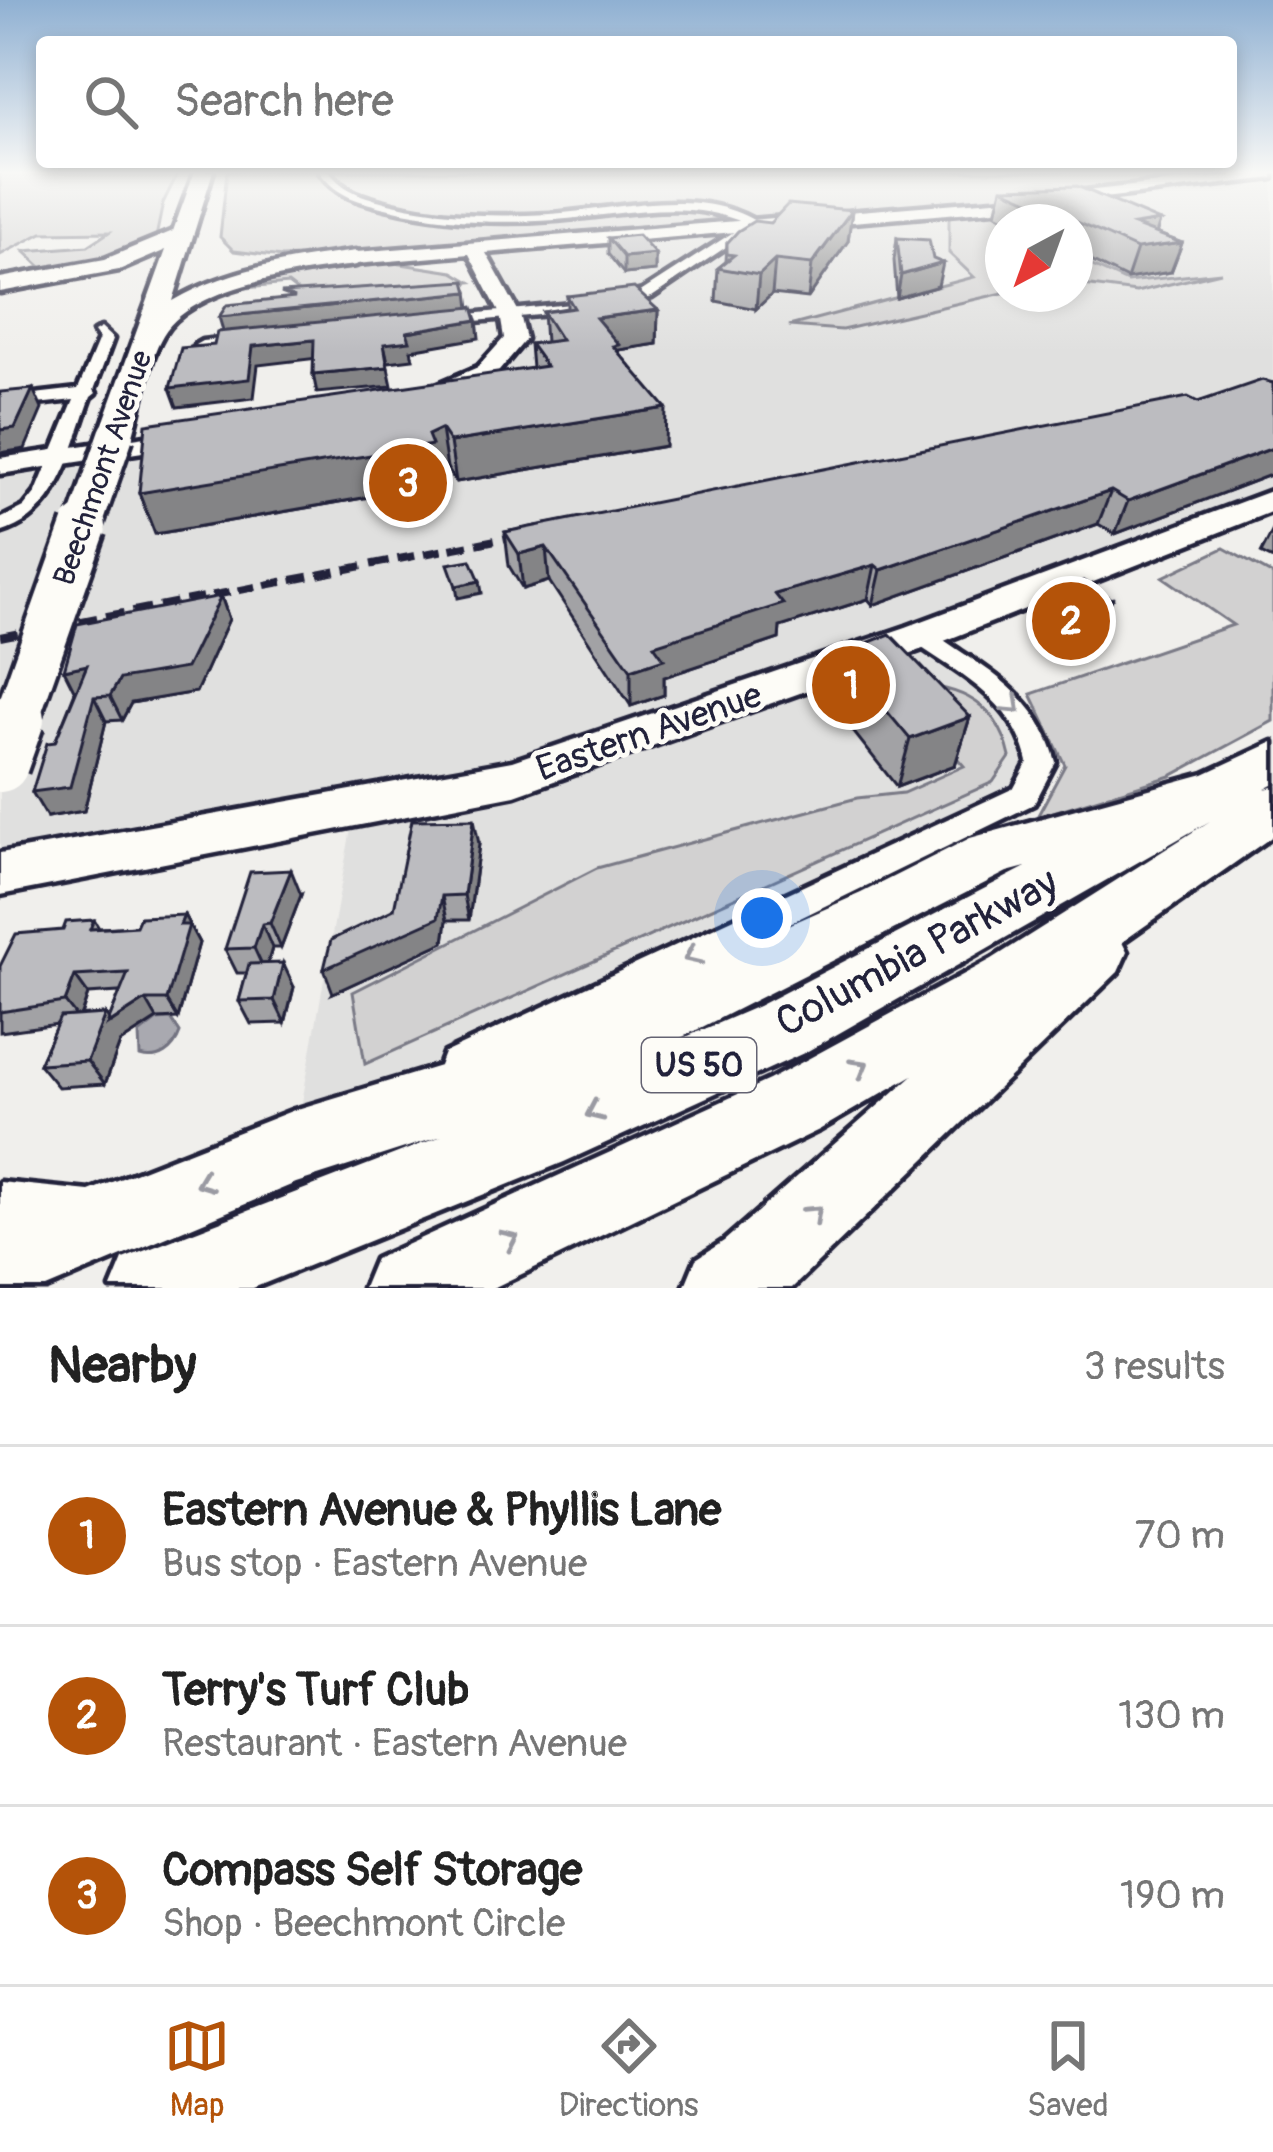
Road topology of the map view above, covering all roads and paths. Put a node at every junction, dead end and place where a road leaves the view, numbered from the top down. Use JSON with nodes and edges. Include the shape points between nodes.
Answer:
{"nodes":[{"id":1,"x":197,"y":231,"type":"edge"},
{"id":2,"x":671,"y":231,"type":"edge"},
{"id":3,"x":743,"y":231,"type":"edge"},
{"id":4,"x":195,"y":234,"type":"junction"},
{"id":5,"x":475,"y":248,"type":"junction"},
{"id":6,"x":227,"y":256,"type":"dead end"},
{"id":7,"x":384,"y":256,"type":"junction"},
{"id":8,"x":356,"y":258,"type":"junction"},
{"id":9,"x":491,"y":279,"type":"junction"},
{"id":10,"x":0,"y":288,"type":"edge"},
{"id":11,"x":510,"y":314,"type":"junction"},
{"id":12,"x":429,"y":321,"type":"edge"},
{"id":13,"x":152,"y":329,"type":"junction"},
{"id":14,"x":101,"y":332,"type":"dead end"},
{"id":15,"x":263,"y":338,"type":"edge"},
{"id":16,"x":202,"y":345,"type":"edge"},
{"id":17,"x":88,"y":393,"type":"junction"},
{"id":18,"x":0,"y":403,"type":"edge"},
{"id":19,"x":402,"y":403,"type":"edge"},
{"id":20,"x":209,"y":434,"type":"edge"},
{"id":21,"x":62,"y":457,"type":"junction"},
{"id":22,"x":0,"y":466,"type":"edge"},
{"id":23,"x":1273,"y":500,"type":"edge"},
{"id":24,"x":0,"y":527,"type":"edge"},
{"id":25,"x":920,"y":636,"type":"junction"},
{"id":26,"x":0,"y":764,"type":"edge"},
{"id":27,"x":1255,"y":786,"type":"edge"},
{"id":28,"x":1201,"y":855,"type":"junction"},
{"id":29,"x":0,"y":874,"type":"edge"},
{"id":30,"x":294,"y":1147,"type":"junction"},
{"id":31,"x":114,"y":1217,"type":"junction"},
{"id":32,"x":0,"y":1221,"type":"edge"},
{"id":33,"x":0,"y":1261,"type":"edge"},
{"id":34,"x":152,"y":1288,"type":"edge"},
{"id":35,"x":404,"y":1288,"type":"edge"},
{"id":36,"x":724,"y":1288,"type":"edge"}],
"edges":[{"from":1,"to":4,"type":"highway"},
{"from":2,"to":5,"type":"street"},
{"from":3,"to":11,"type":"street","via":[[647,293]]},
{"from":4,"to":10,"type":"highway","via":[[111,265]]},
{"from":4,"to":13,"type":"highway","name":"Beechmont Avenue"},
{"from":5,"to":7,"type":"street"},
{"from":5,"to":9,"type":"street"},
{"from":6,"to":8,"type":"highway"},
{"from":7,"to":8,"type":"street"},
{"from":7,"to":9,"type":"street","via":[[450,263]]},
{"from":8,"to":13,"type":"highway","via":[[248,274],[177,307]]},
{"from":9,"to":11,"type":"street"},
{"from":10,"to":13,"type":"highway","via":[[71,283],[125,294]]},
{"from":11,"to":12,"type":"street"},
{"from":11,"to":19,"type":"street","via":[[515,339],[499,364]]},
{"from":13,"to":26,"type":"highway","name":"Beechmont Avenue","bridge":true},
{"from":14,"to":17,"type":"street","via":[[106,339]]},
{"from":15,"to":16,"type":"street"},
{"from":17,"to":18,"type":"street"},
{"from":17,"to":21,"type":"street"},
{"from":20,"to":21,"type":"street"},
{"from":21,"to":22,"type":"street"},
{"from":21,"to":24,"type":"street","via":[[40,502]]},
{"from":23,"to":25,"type":"main road","name":"Eastern Avenue"},
{"from":25,"to":29,"type":"main road","name":"Eastern Avenue","via":[[515,778]]},
{"from":25,"to":30,"type":"street","one_way":true,"via":[[1018,706],[1031,724],[1042,763],[1024,796]]},
{"from":27,"to":28,"type":"highway","name":"Columbia Parkway","number":"US 50"},
{"from":27,"to":30,"type":"highway","via":[[990,854],[541,1070]]},
{"from":27,"to":34,"type":"highway","name":"Columbia Parkway","number":"US 50","one_way":true,"via":[[782,1029],[538,1136]]},
{"from":35,"to":28,"type":"highway","name":"Columbia Parkway","number":"US 50","one_way":true,"via":[[794,1105],[1015,980]]},
{"from":36,"to":28,"type":"highway","one_way":true},
{"from":30,"to":31,"type":"highway","one_way":true},
{"from":31,"to":32,"type":"highway","via":[[28,1228]]},
{"from":31,"to":33,"type":"highway"}]}
